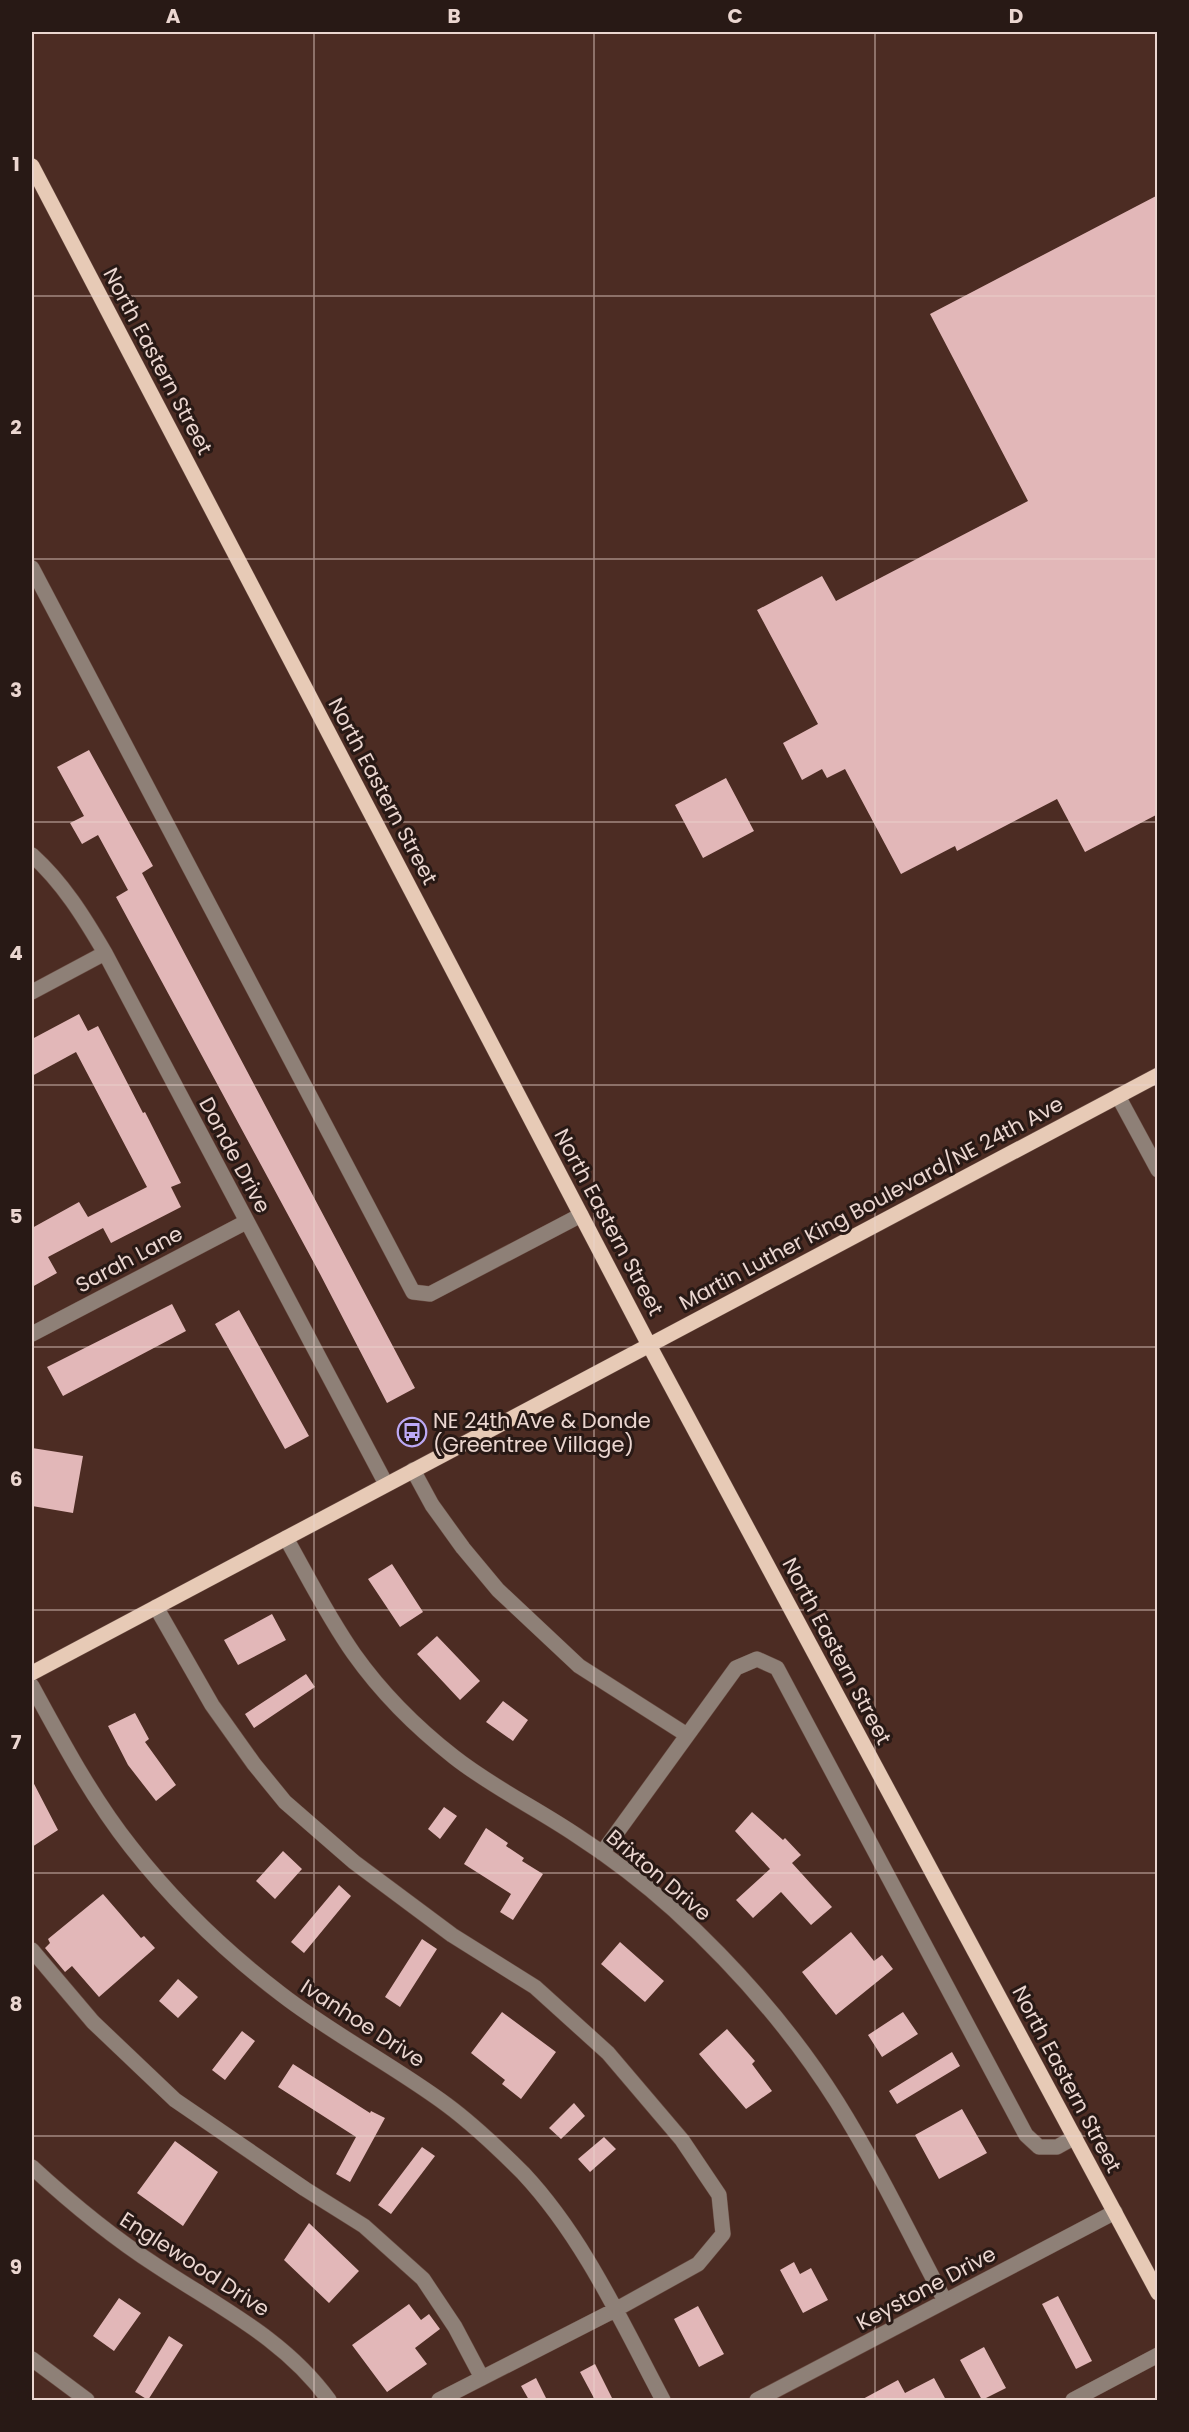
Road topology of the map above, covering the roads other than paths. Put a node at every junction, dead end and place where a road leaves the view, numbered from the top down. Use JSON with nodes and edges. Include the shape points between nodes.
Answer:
{"nodes":[{"id":1,"x":32,"y":166,"type":"edge"},
{"id":2,"x":32,"y":568,"type":"edge"},
{"id":3,"x":32,"y":855,"type":"edge"},
{"id":4,"x":105,"y":953,"type":"junction"},
{"id":5,"x":32,"y":992,"type":"edge"},
{"id":6,"x":1158,"y":1075,"type":"edge"},
{"id":7,"x":1118,"y":1096,"type":"junction"},
{"id":8,"x":1158,"y":1170,"type":"edge"},
{"id":9,"x":581,"y":1215,"type":"junction"},
{"id":10,"x":246,"y":1222,"type":"junction"},
{"id":11,"x":32,"y":1334,"type":"edge"},
{"id":12,"x":649,"y":1345,"type":"junction"},
{"id":13,"x":413,"y":1470,"type":"junction"},
{"id":14,"x":386,"y":1484,"type":"junction"},
{"id":15,"x":286,"y":1538,"type":"junction"},
{"id":16,"x":156,"y":1607,"type":"junction"},
{"id":17,"x":32,"y":1673,"type":"edge"},
{"id":18,"x":32,"y":1686,"type":"edge"},
{"id":19,"x":687,"y":1735,"type":"junction"},
{"id":20,"x":602,"y":1853,"type":"junction"},
{"id":21,"x":32,"y":1950,"type":"edge"},
{"id":22,"x":1075,"y":2137,"type":"junction"},
{"id":23,"x":32,"y":2167,"type":"edge"},
{"id":24,"x":1115,"y":2212,"type":"junction"},
{"id":25,"x":1158,"y":2293,"type":"edge"},
{"id":26,"x":945,"y":2301,"type":"junction"},
{"id":27,"x":615,"y":2310,"type":"junction"},
{"id":28,"x":1158,"y":2355,"type":"edge"},
{"id":29,"x":32,"y":2359,"type":"edge"},
{"id":30,"x":482,"y":2378,"type":"junction"},
{"id":31,"x":87,"y":2400,"type":"edge"},
{"id":32,"x":329,"y":2400,"type":"edge"},
{"id":33,"x":439,"y":2400,"type":"edge"},
{"id":34,"x":663,"y":2400,"type":"edge"},
{"id":35,"x":757,"y":2400,"type":"edge"},
{"id":36,"x":1072,"y":2400,"type":"edge"}],
"edges":[{"from":1,"to":9,"type":"main road","name":"North Eastern Street"},
{"from":2,"to":9,"type":"street","via":[[413,1292],[430,1294]]},
{"from":3,"to":4,"type":"street","name":"Donde Drive","via":[[62,886]]},
{"from":4,"to":5,"type":"street"},
{"from":4,"to":10,"type":"street","name":"Donde Drive"},
{"from":6,"to":7,"type":"main road","name":"Martin Luther King Boulevard/NE 24th Ave"},
{"from":7,"to":8,"type":"street"},
{"from":7,"to":12,"type":"main road","name":"Martin Luther King Boulevard/NE 24th Ave"},
{"from":9,"to":12,"type":"main road","name":"North Eastern Street"},
{"from":10,"to":11,"type":"street","name":"Sarah Lane"},
{"from":10,"to":14,"type":"street","name":"Donde Drive"},
{"from":12,"to":13,"type":"main road","name":"Martin Luther King Boulevard/NE 24th Ave"},
{"from":12,"to":22,"type":"main road","name":"North Eastern Street"},
{"from":13,"to":14,"type":"main road","name":"Martin Luther King Boulevard/NE 24th Ave"},
{"from":13,"to":19,"type":"street","via":[[432,1505],[498,1590],[579,1666]]},
{"from":14,"to":15,"type":"main road","name":"Martin Luther King Boulevard/NE 24th Ave"},
{"from":15,"to":16,"type":"main road","name":"Martin Luther King Boulevard/NE 24th Ave"},
{"from":15,"to":20,"type":"street","name":"Brixton Drive","via":[[355,1655],[423,1731],[456,1758]]},
{"from":16,"to":17,"type":"main road","name":"Martin Luther King Boulevard/NE 24th Ave"},
{"from":16,"to":27,"type":"street","via":[[212,1705],[285,1802],[398,1896],[535,1987],[609,2053],[682,2140],[719,2195],[723,2234],[698,2264]]},
{"from":18,"to":27,"type":"street","name":"Ivanhoe Drive","via":[[99,1802],[131,1847],[173,1894],[245,1966],[282,1995],[448,2105],[487,2138],[525,2175],[564,2224]]},
{"from":19,"to":20,"type":"street"},
{"from":19,"to":22,"type":"street","via":[[736,1668],[756,1659],[777,1668],[1026,2135],[1040,2147],[1057,2147]]},
{"from":20,"to":26,"type":"street","name":"Brixton Drive","via":[[674,1910],[711,1946],[806,2057],[863,2146]]},
{"from":21,"to":30,"type":"street","via":[[93,2022],[175,2100],[364,2226],[423,2279]]},
{"from":22,"to":24,"type":"main road","name":"North Eastern Street"},
{"from":23,"to":32,"type":"street","name":"Englewood Drive","via":[[107,2232],[281,2347]]},
{"from":24,"to":25,"type":"main road","name":"North Eastern Street"},
{"from":24,"to":26,"type":"street","name":"Keystone Drive"},
{"from":26,"to":35,"type":"street","name":"Keystone Drive"},
{"from":27,"to":30,"type":"street"},
{"from":27,"to":34,"type":"street","name":"Ivanhoe Drive"},
{"from":28,"to":36,"type":"street"},
{"from":29,"to":31,"type":"street"},
{"from":30,"to":33,"type":"street"}]}
